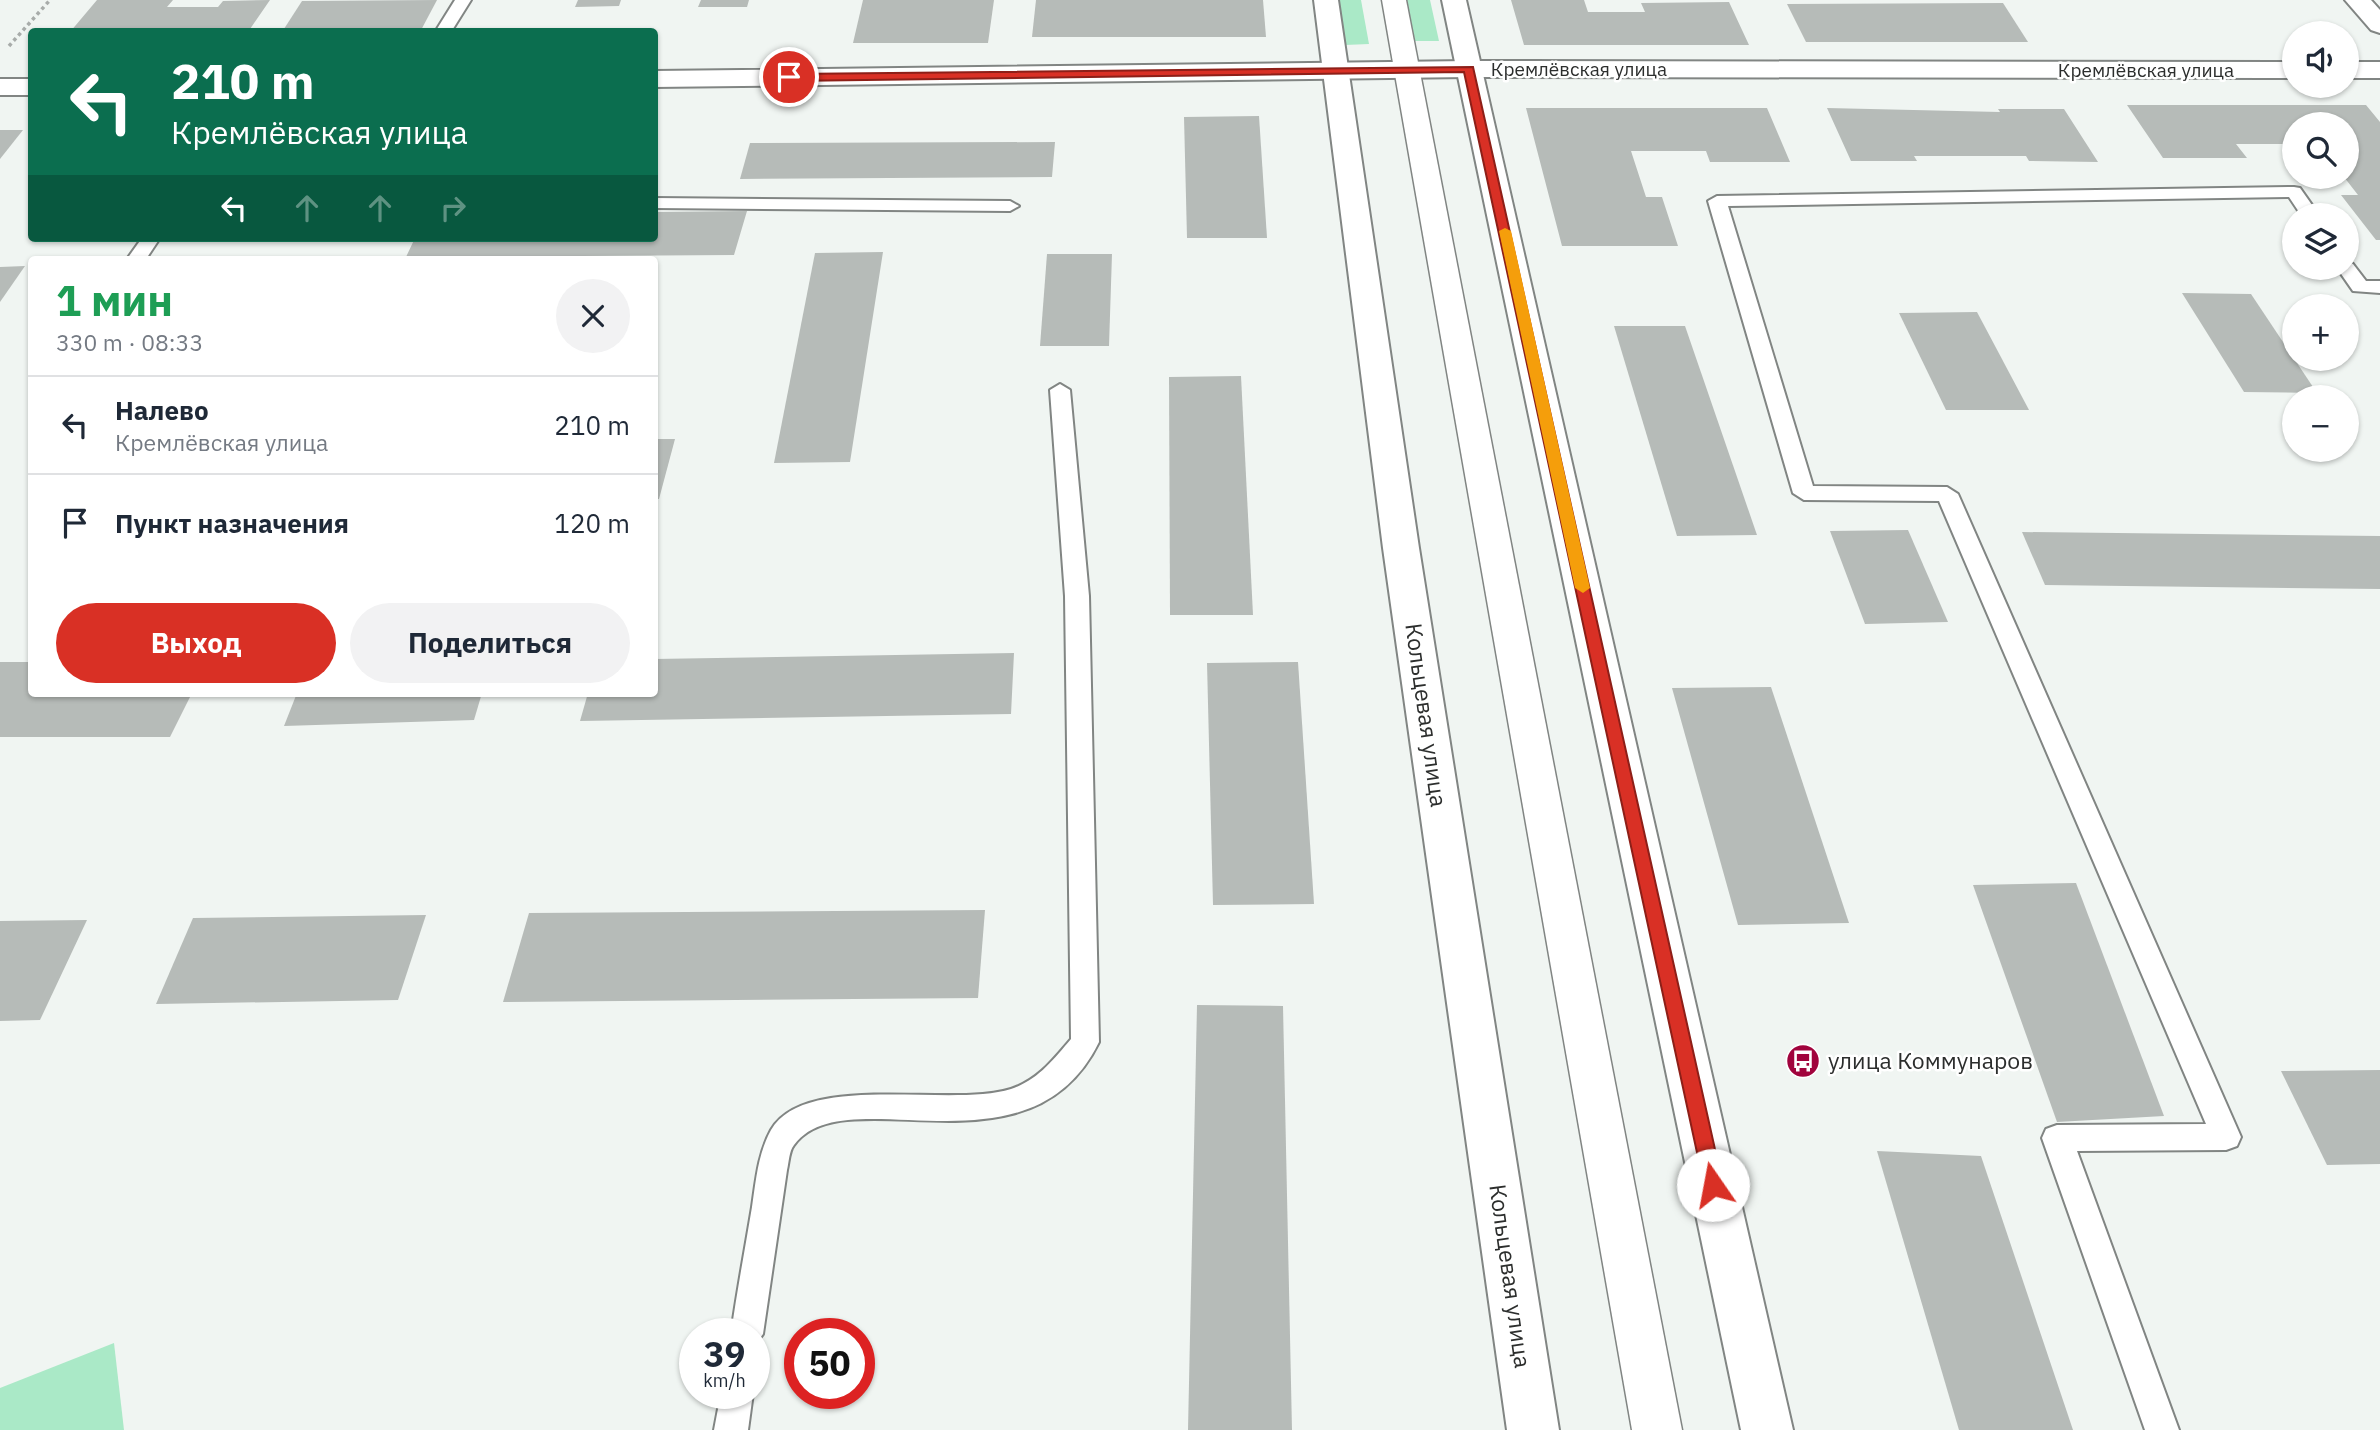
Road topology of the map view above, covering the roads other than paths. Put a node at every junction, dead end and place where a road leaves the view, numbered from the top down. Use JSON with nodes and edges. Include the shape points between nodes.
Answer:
{"nodes":[{"id":1,"x":463,"y":0,"type":"edge"},
{"id":2,"x":1326,"y":0,"type":"edge"},
{"id":3,"x":1394,"y":0,"type":"edge"},
{"id":4,"x":1454,"y":0,"type":"edge"},
{"id":5,"x":2357,"y":0,"type":"edge"},
{"id":6,"x":2380,"y":25,"type":"edge"},
{"id":7,"x":446,"y":28,"type":"edge"},
{"id":8,"x":1469,"y":69,"type":"junction"},
{"id":9,"x":1407,"y":70,"type":"junction"},
{"id":10,"x":2282,"y":70,"type":"edge"},
{"id":11,"x":2359,"y":70,"type":"edge"},
{"id":12,"x":2380,"y":70,"type":"edge"},
{"id":13,"x":1336,"y":71,"type":"junction"},
{"id":14,"x":658,"y":79,"type":"edge"},
{"id":15,"x":0,"y":87,"type":"edge"},
{"id":16,"x":28,"y":87,"type":"edge"},
{"id":17,"x":658,"y":203,"type":"edge"},
{"id":18,"x":2302,"y":203,"type":"edge"},
{"id":19,"x":1010,"y":206,"type":"dead end"},
{"id":20,"x":2355,"y":280,"type":"edge"},
{"id":21,"x":2380,"y":287,"type":"edge"},
{"id":22,"x":1060,"y":390,"type":"dead end"},
{"id":23,"x":750,"y":1318,"type":"edge"},
{"id":24,"x":734,"y":1409,"type":"edge"},
{"id":25,"x":731,"y":1430,"type":"edge"},
{"id":26,"x":1533,"y":1430,"type":"edge"},
{"id":27,"x":1657,"y":1430,"type":"edge"},
{"id":28,"x":1767,"y":1430,"type":"edge"},
{"id":29,"x":2162,"y":1430,"type":"edge"}],
"edges":[{"from":1,"to":7,"type":"lane"},
{"from":2,"to":13,"type":"main road","name":"Кольцевая улица"},
{"from":3,"to":9,"type":"street"},
{"from":4,"to":8,"type":"main road"},
{"from":5,"to":6,"type":"main road"},
{"from":8,"to":9,"type":"main road","name":"Кремлёвская улица"},
{"from":8,"to":10,"type":"main road","name":"Кремлёвская улица"},
{"from":8,"to":28,"type":"main road"},
{"from":9,"to":13,"type":"main road","name":"Кремлёвская улица"},
{"from":9,"to":27,"type":"street"},
{"from":11,"to":12,"type":"main road"},
{"from":13,"to":14,"type":"main road","name":"Кремлёвская улица"},
{"from":13,"to":26,"type":"main road","name":"Кольцевая улица","via":[[1401,548]]},
{"from":15,"to":16,"type":"main road"},
{"from":17,"to":19,"type":"lane"},
{"from":18,"to":29,"type":"lane","via":[[2294,192],[1717,201],[1804,493],[1947,494],[2226,1137],[2057,1138]]},
{"from":20,"to":21,"type":"lane","via":[[2360,287]]},
{"from":22,"to":23,"type":"lane","via":[[1077,596],[1085,1042],[1064,1074],[1018,1101],[981,1108],[821,1109],[791,1127],[776,1154]]},
{"from":24,"to":25,"type":"lane"}]}
